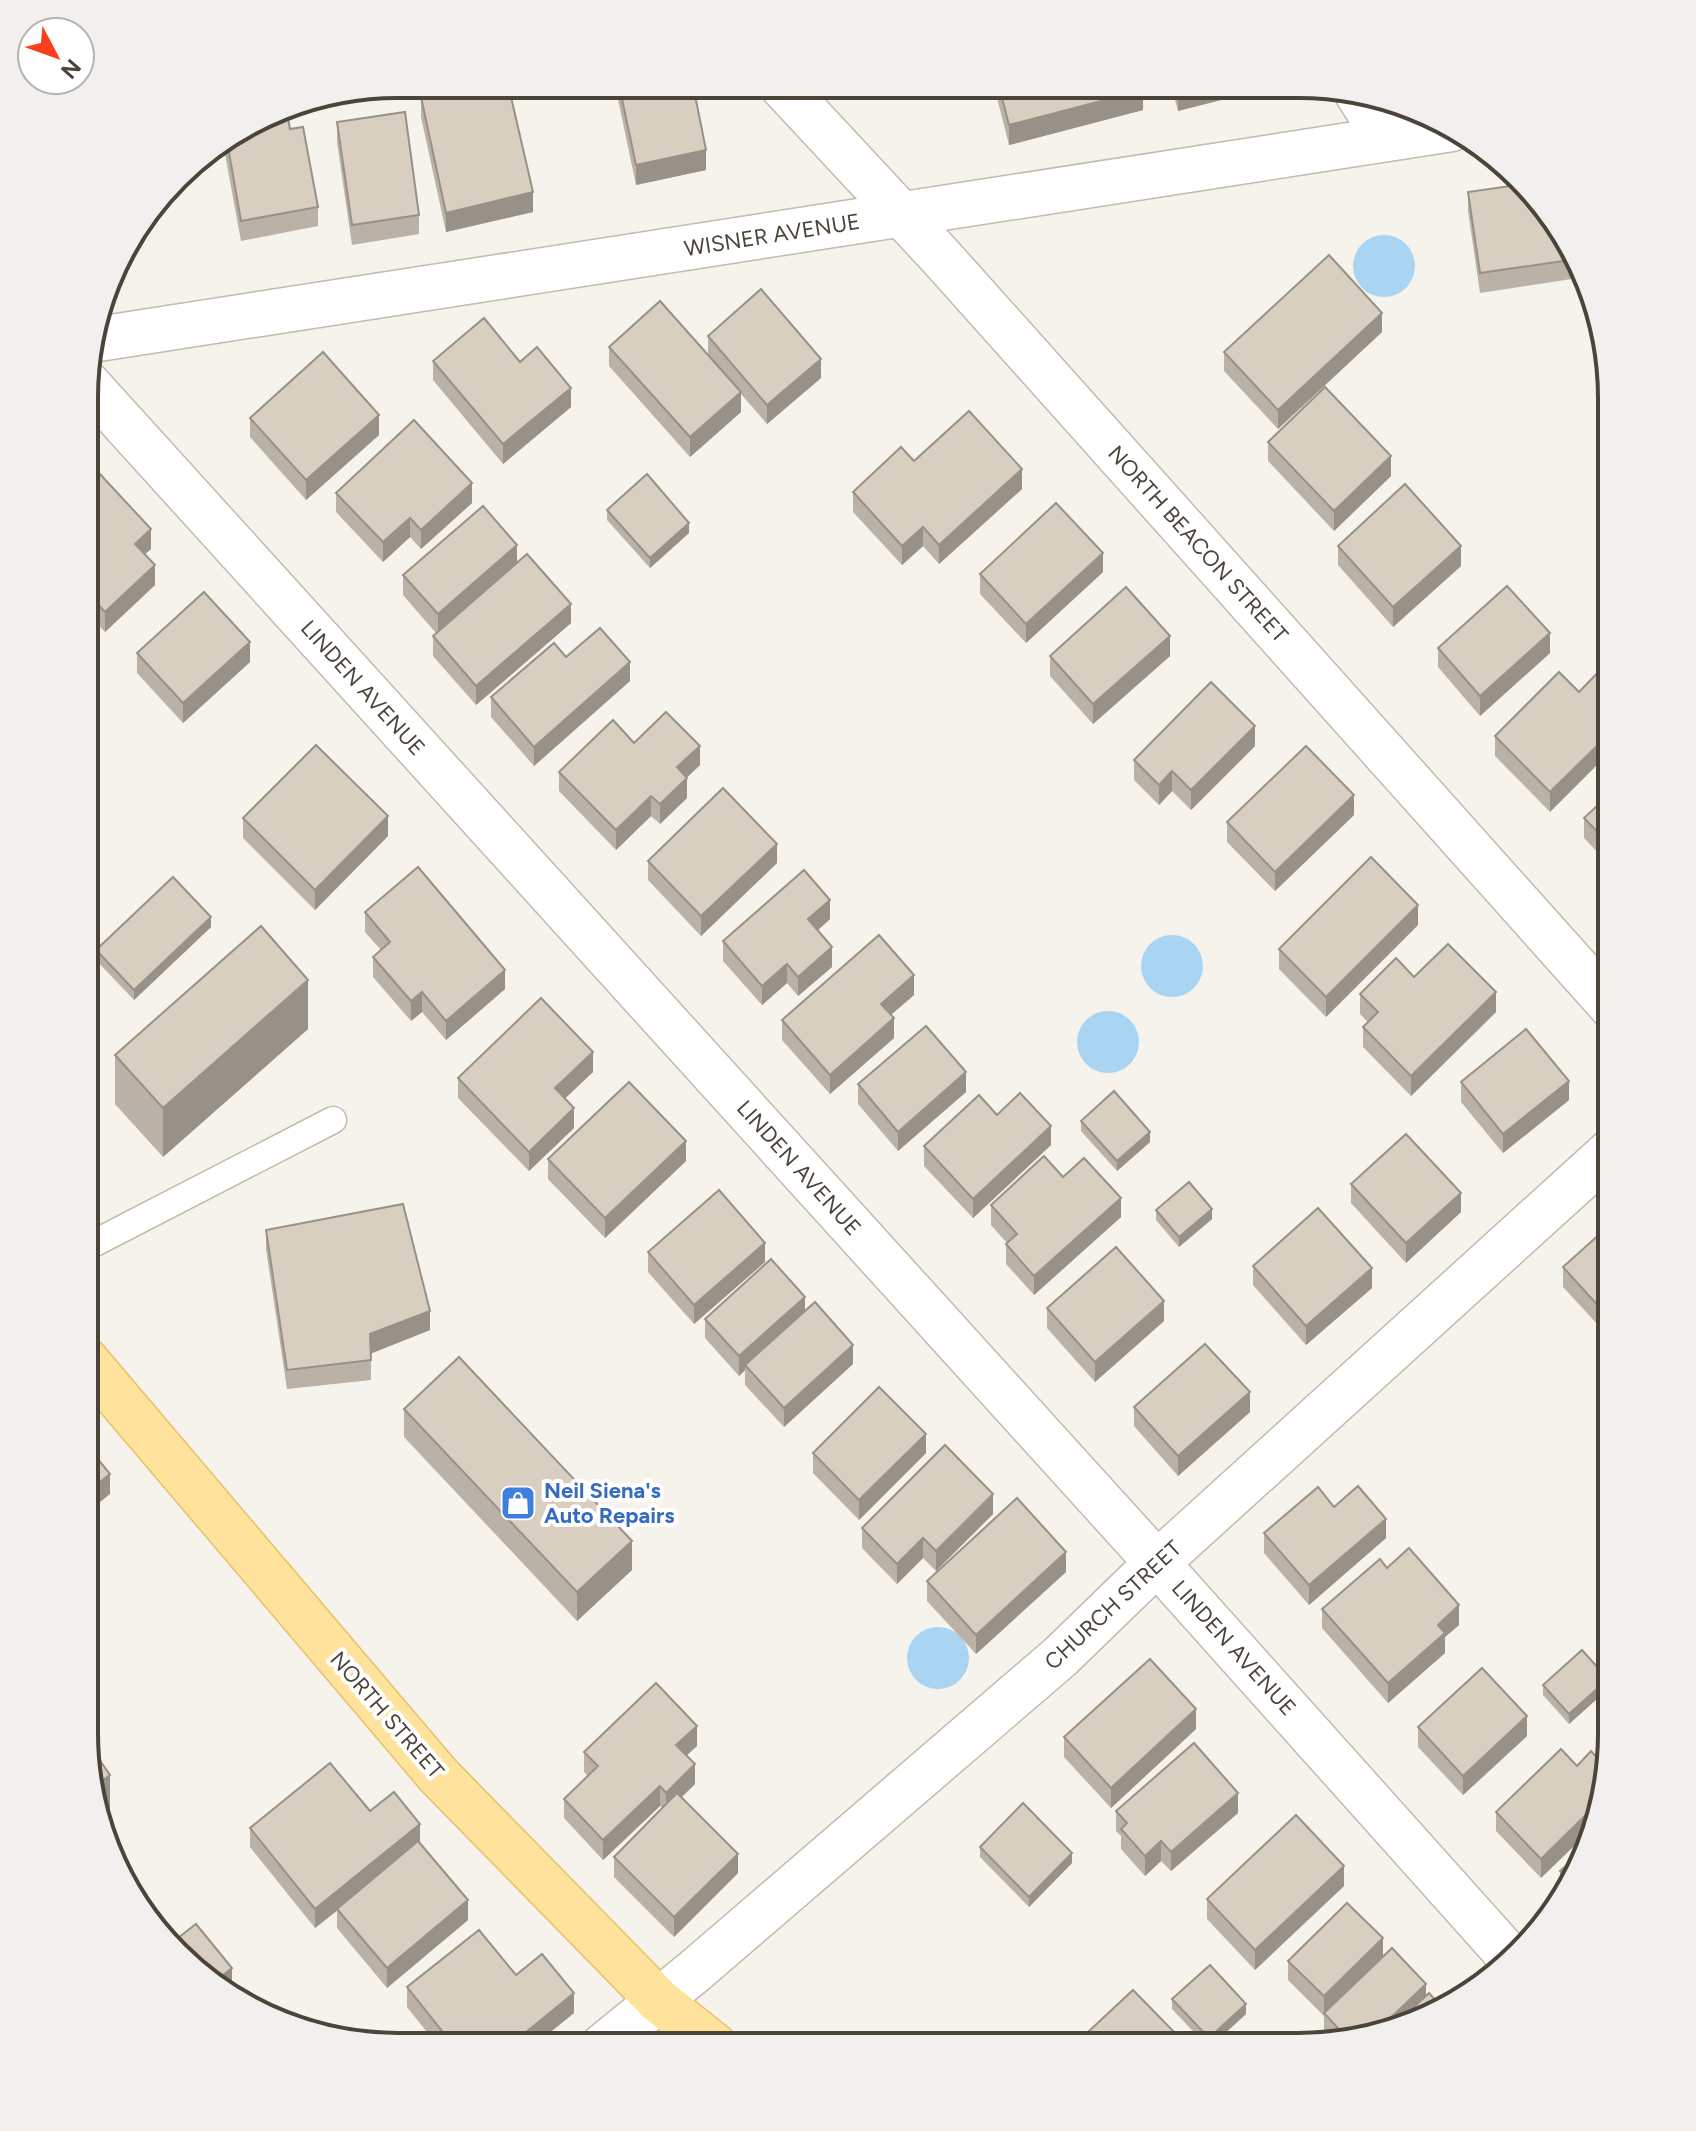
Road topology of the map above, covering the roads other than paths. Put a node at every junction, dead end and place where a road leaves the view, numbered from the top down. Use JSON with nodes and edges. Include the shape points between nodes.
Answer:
{"nodes":[{"id":1,"x":793,"y":98,"type":"edge"},
{"id":2,"x":1365,"y":106,"type":"edge"},
{"id":3,"x":1436,"y":131,"type":"edge"},
{"id":4,"x":1386,"y":139,"type":"junction"},
{"id":5,"x":899,"y":215,"type":"junction"},
{"id":6,"x":104,"y":338,"type":"edge"},
{"id":7,"x":98,"y":395,"type":"edge"},
{"id":8,"x":1598,"y":991,"type":"edge"},
{"id":9,"x":333,"y":1120,"type":"dead end"},
{"id":10,"x":1598,"y":1163,"type":"edge"},
{"id":11,"x":98,"y":1241,"type":"edge"},
{"id":12,"x":98,"y":1374,"type":"edge"},
{"id":13,"x":1157,"y":1563,"type":"junction"},
{"id":14,"x":1504,"y":1951,"type":"edge"},
{"id":15,"x":659,"y":2001,"type":"junction"},
{"id":16,"x":619,"y":2033,"type":"edge"},
{"id":17,"x":699,"y":2033,"type":"edge"}],
"edges":[{"from":1,"to":5,"type":"street","name":"NORTH BEACON STREET"},
{"from":2,"to":4,"type":"street"},
{"from":3,"to":4,"type":"street","name":"WISNER AVENUE"},
{"from":4,"to":5,"type":"street","name":"WISNER AVENUE"},
{"from":5,"to":6,"type":"street","name":"WISNER AVENUE"},
{"from":5,"to":8,"type":"street","name":"NORTH BEACON STREET"},
{"from":7,"to":13,"type":"street","name":"LINDEN AVENUE"},
{"from":9,"to":11,"type":"lane"},
{"from":10,"to":13,"type":"street","name":"CHURCH STREET"},
{"from":12,"to":15,"type":"main road","name":"NORTH STREET","via":[[438,1775]]},
{"from":13,"to":14,"type":"street","name":"LINDEN AVENUE"},
{"from":13,"to":15,"type":"street","name":"CHURCH STREET","via":[[1060,1657]]},
{"from":15,"to":16,"type":"street","name":"CHURCH STREET"},
{"from":15,"to":17,"type":"main road","name":"NORTH STREET"}]}
